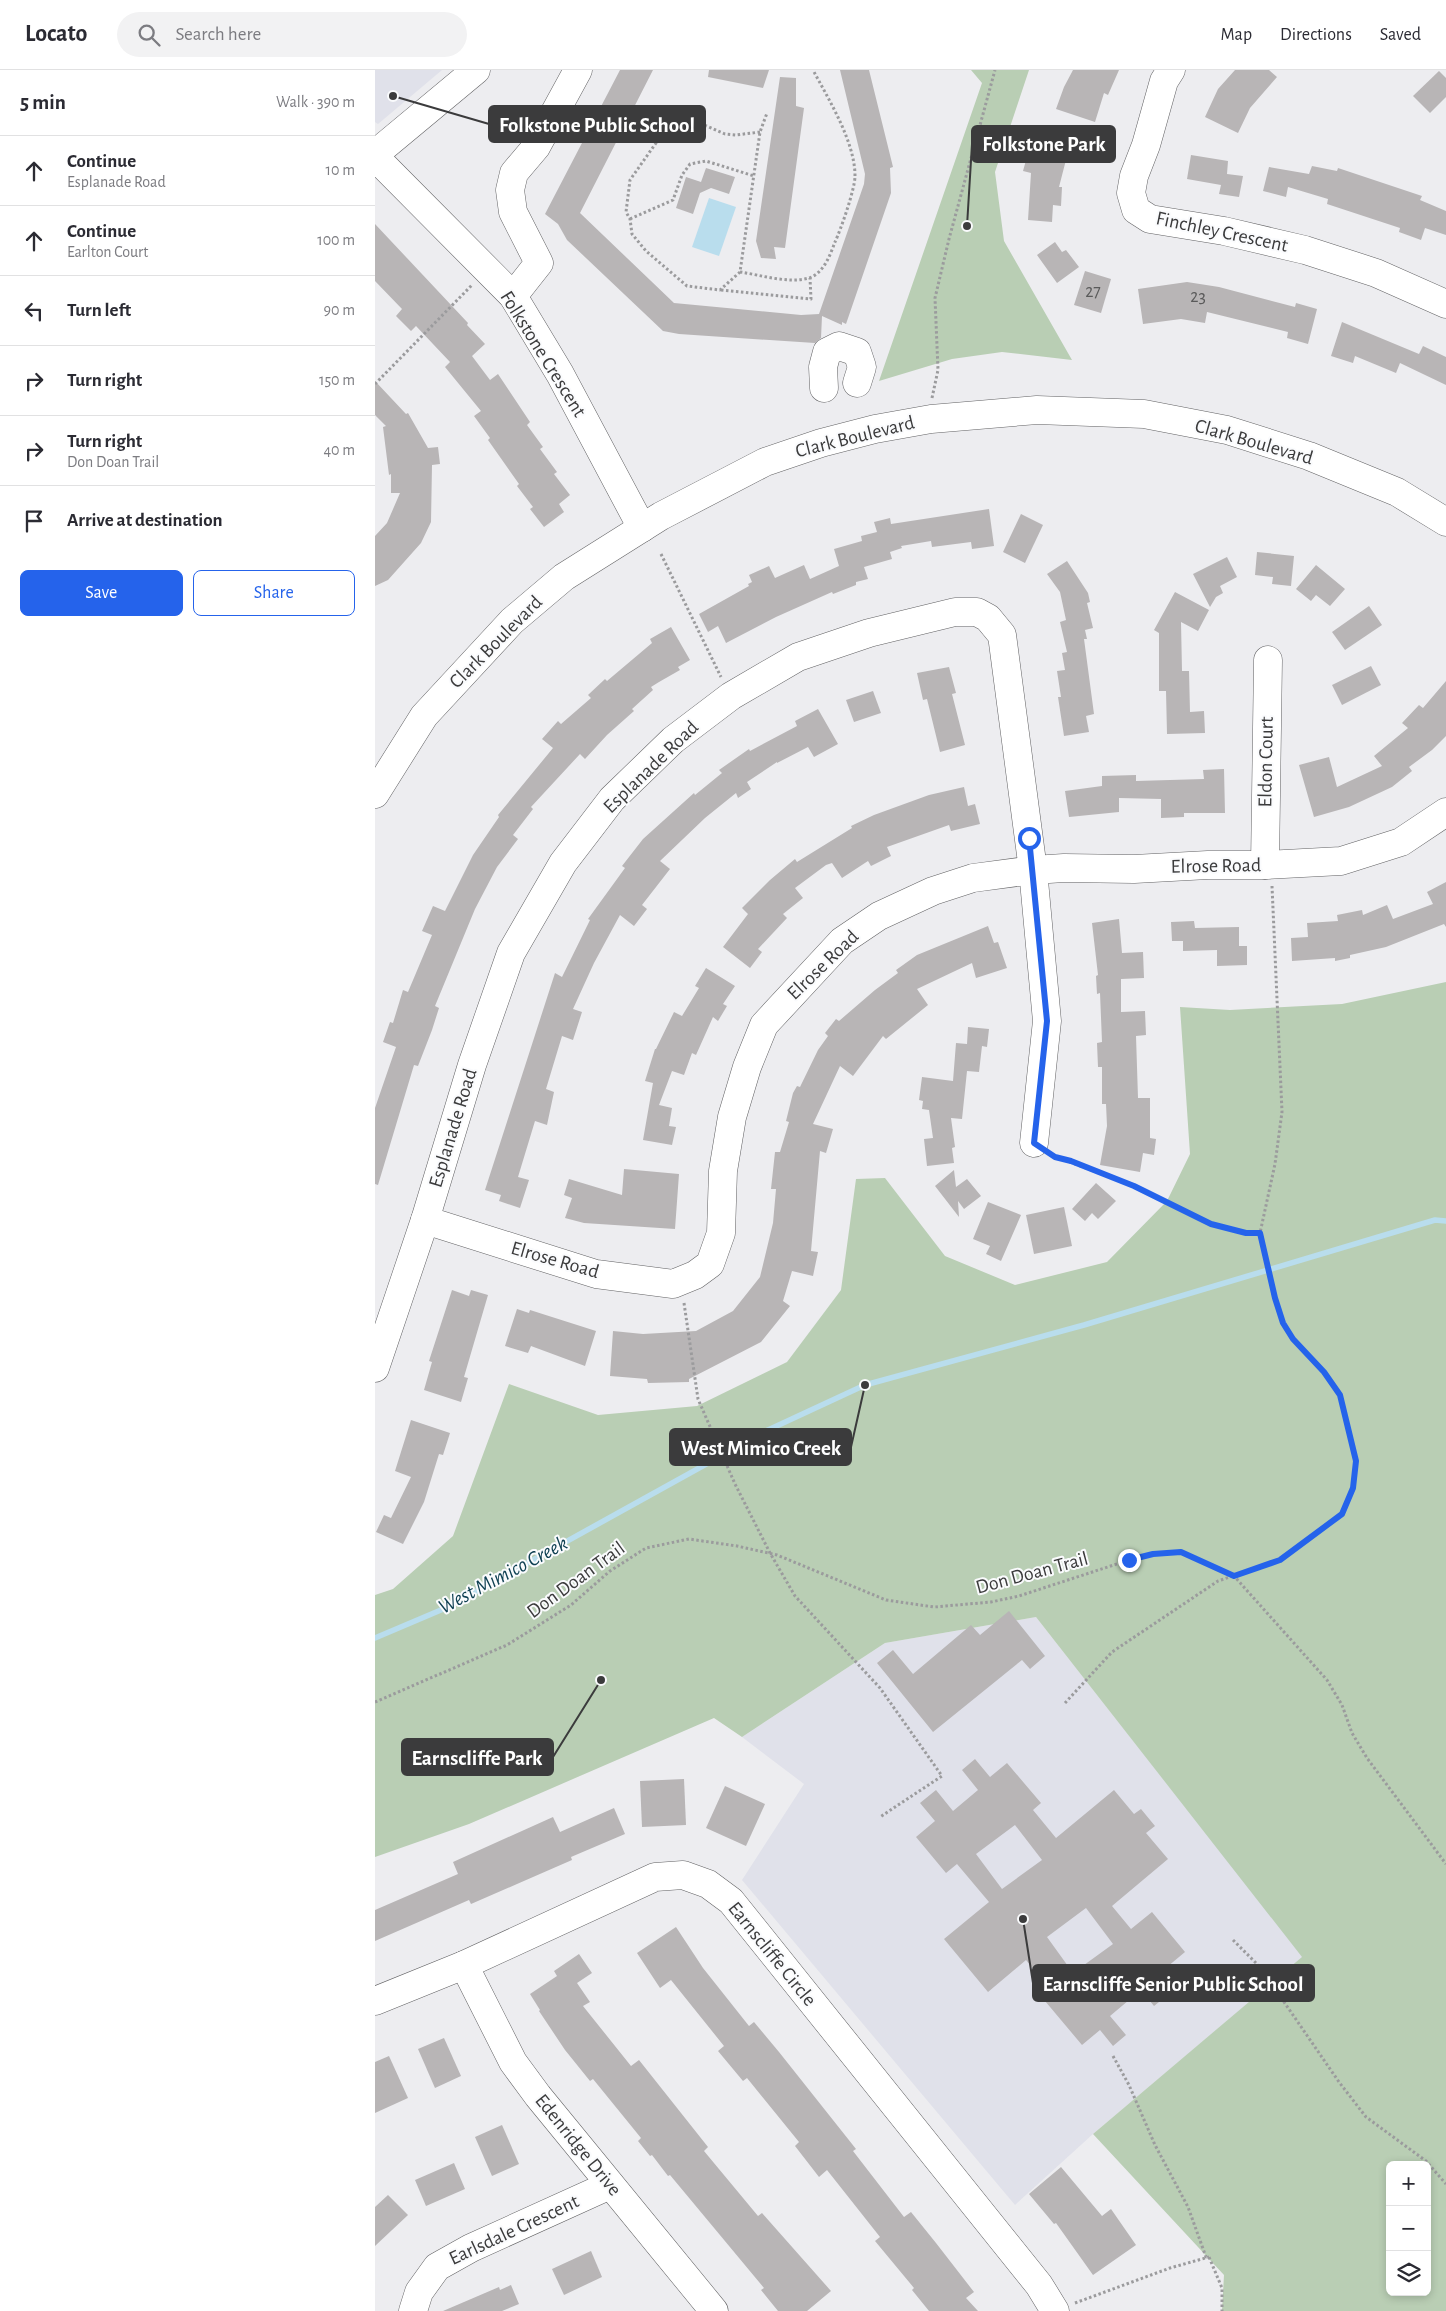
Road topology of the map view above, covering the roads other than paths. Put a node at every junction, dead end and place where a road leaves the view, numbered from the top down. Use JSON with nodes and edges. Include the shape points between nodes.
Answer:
{"nodes":[{"id":1,"x":476,"y":70,"type":"edge"},
{"id":2,"x":578,"y":70,"type":"edge"},
{"id":3,"x":1171,"y":70,"type":"edge"},
{"id":4,"x":375,"y":156,"type":"edge"},
{"id":5,"x":513,"y":296,"type":"junction"},
{"id":6,"x":1446,"y":304,"type":"edge"},
{"id":7,"x":857,"y":383,"type":"dead end"},
{"id":8,"x":824,"y":388,"type":"dead end"},
{"id":9,"x":1446,"y":522,"type":"edge"},
{"id":10,"x":642,"y":528,"type":"junction"},
{"id":11,"x":1268,"y":660,"type":"dead end"},
{"id":12,"x":375,"y":794,"type":"edge"},
{"id":13,"x":1446,"y":812,"type":"edge"},
{"id":14,"x":1268,"y":865,"type":"junction"},
{"id":15,"x":1033,"y":870,"type":"junction"},
{"id":16,"x":1034,"y":1143,"type":"road end"},
{"id":17,"x":425,"y":1220,"type":"junction"},
{"id":18,"x":375,"y":1368,"type":"edge"},
{"id":19,"x":464,"y":1965,"type":"junction"},
{"id":20,"x":375,"y":2001,"type":"edge"},
{"id":21,"x":610,"y":2185,"type":"junction"},
{"id":22,"x":413,"y":2311,"type":"edge"},
{"id":23,"x":714,"y":2311,"type":"edge"},
{"id":24,"x":1055,"y":2311,"type":"edge"}],
"edges":[{"from":1,"to":4,"type":"street"},
{"from":2,"to":5,"type":"street","via":[[536,147],[514,173],[510,190],[513,212],[539,263]]},
{"from":3,"to":6,"type":"street","name":"Finchley Crescent","via":[[1164,80],[1134,176],[1131,193],[1136,210],[1150,219],[1224,231],[1305,250],[1376,273]]},
{"from":4,"to":5,"type":"street","name":"Folkstone Crescent"},
{"from":5,"to":10,"type":"street","name":"Folkstone Crescent","via":[[560,374]]},
{"from":7,"to":8,"type":"street","via":[[862,367],[857,352],[839,346],[827,352],[823,367]]},
{"from":9,"to":10,"type":"street","name":"Clark Boulevard","via":[[1388,489],[1309,456],[1227,430],[1144,414],[1037,410],[931,419],[821,443],[765,462]]},
{"from":10,"to":12,"type":"street","name":"Clark Boulevard","via":[[564,577],[511,621],[424,716]]},
{"from":11,"to":14,"type":"street","name":"Eldon Court"},
{"from":13,"to":14,"type":"street","name":"Elrose Road","via":[[1401,842],[1341,861]]},
{"from":14,"to":15,"type":"street","name":"Elrose Road"},
{"from":15,"to":16,"type":"street","name":"Esplanade Road","via":[[1047,1021]]},
{"from":15,"to":17,"type":"street","name":"Elrose Road","via":[[973,878],[879,916],[842,941],[764,1025],[732,1117],[723,1171],[721,1233],[710,1264],[695,1275],[673,1284],[596,1274]]},
{"from":15,"to":17,"type":"street","name":"Esplanade Road","via":[[1002,635],[988,618],[977,612],[955,612],[869,633],[798,657],[731,696],[673,740],[612,799],[563,863],[511,953],[472,1065]]},
{"from":17,"to":18,"type":"street","name":"Esplanade Road"},
{"from":19,"to":20,"type":"street","name":"Earnscliffe Circle"},
{"from":19,"to":21,"type":"street","name":"Edenridge Drive","via":[[513,2062]]},
{"from":19,"to":24,"type":"street","name":"Earnscliffe Circle","via":[[655,1877],[683,1875],[708,1884],[731,1901],[1039,2285]]},
{"from":21,"to":22,"type":"street","name":"Earlsdale Crescent","via":[[471,2248],[437,2267],[419,2292]]},
{"from":21,"to":23,"type":"street","name":"Edenridge Drive"}]}
